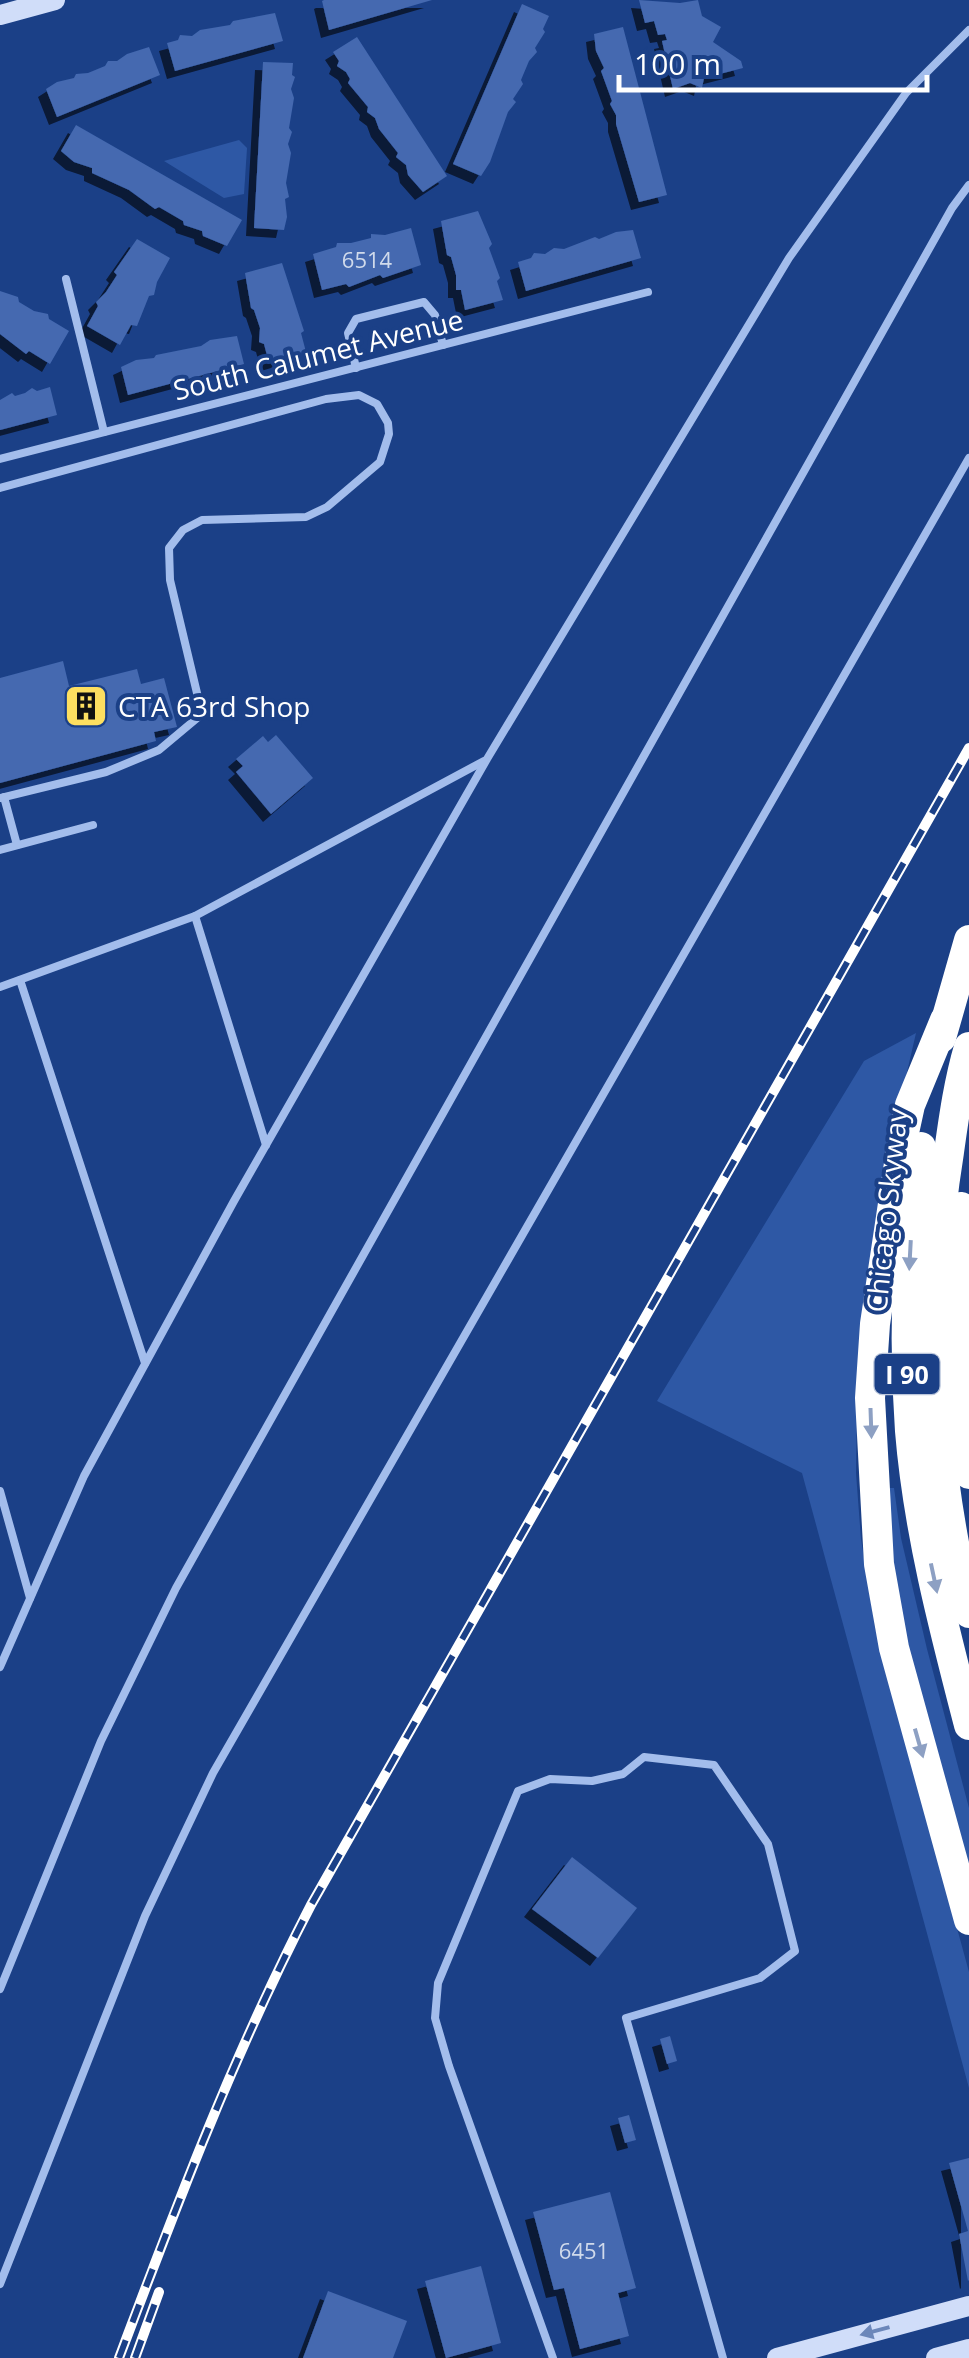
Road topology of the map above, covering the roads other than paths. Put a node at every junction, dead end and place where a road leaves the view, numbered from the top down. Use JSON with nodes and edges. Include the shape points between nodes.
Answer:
{"nodes":[{"id":1,"x":55,"y":0,"type":"edge"},
{"id":2,"x":0,"y":15,"type":"edge"},
{"id":3,"x":969,"y":30,"type":"edge"},
{"id":4,"x":969,"y":184,"type":"edge"},
{"id":5,"x":66,"y":279,"type":"dead end"},
{"id":6,"x":648,"y":292,"type":"dead end"},
{"id":7,"x":443,"y":345,"type":"junction"},
{"id":8,"x":356,"y":368,"type":"junction"},
{"id":9,"x":104,"y":432,"type":"junction"},
{"id":10,"x":969,"y":458,"type":"edge"},
{"id":11,"x":0,"y":459,"type":"edge"},
{"id":12,"x":0,"y":488,"type":"edge"},
{"id":13,"x":488,"y":760,"type":"junction"},
{"id":14,"x":2,"y":798,"type":"edge"},
{"id":15,"x":94,"y":825,"type":"dead end"},
{"id":16,"x":17,"y":845,"type":"junction"},
{"id":17,"x":0,"y":850,"type":"edge"},
{"id":18,"x":195,"y":916,"type":"junction"},
{"id":19,"x":969,"y":940,"type":"edge"},
{"id":20,"x":20,"y":980,"type":"junction"},
{"id":21,"x":0,"y":987,"type":"edge"},
{"id":22,"x":945,"y":1020,"type":"junction"},
{"id":23,"x":969,"y":1047,"type":"edge"},
{"id":24,"x":958,"y":1089,"type":"junction"},
{"id":25,"x":266,"y":1145,"type":"junction"},
{"id":26,"x":146,"y":1363,"type":"junction"},
{"id":27,"x":969,"y":1474,"type":"edge"},
{"id":28,"x":0,"y":1491,"type":"edge"},
{"id":29,"x":30,"y":1598,"type":"junction"},
{"id":30,"x":969,"y":1614,"type":"edge"},
{"id":31,"x":0,"y":1667,"type":"edge"},
{"id":32,"x":969,"y":1725,"type":"edge"},
{"id":33,"x":969,"y":1920,"type":"edge"},
{"id":34,"x":0,"y":1989,"type":"edge"},
{"id":35,"x":0,"y":2284,"type":"edge"},
{"id":36,"x":969,"y":2306,"type":"edge"},
{"id":37,"x":969,"y":2349,"type":"edge"},
{"id":38,"x":552,"y":2358,"type":"edge"},
{"id":39,"x":723,"y":2358,"type":"edge"},
{"id":40,"x":777,"y":2358,"type":"edge"},
{"id":41,"x":936,"y":2358,"type":"edge"}],
"edges":[{"from":1,"to":2,"type":"main road"},
{"from":3,"to":13,"type":"lane","via":[[906,93],[789,258]]},
{"from":4,"to":34,"type":"lane","via":[[176,1588],[101,1741]]},
{"from":5,"to":9,"type":"lane"},
{"from":6,"to":7,"type":"lane","name":"South Calumet Avenue"},
{"from":7,"to":8,"type":"lane","name":"South Calumet Avenue"},
{"from":7,"to":8,"type":"lane","via":[[424,302],[356,320],[348,333]]},
{"from":8,"to":9,"type":"lane","name":"South Calumet Avenue"},
{"from":9,"to":11,"type":"lane","name":"South Calumet Avenue"},
{"from":10,"to":35,"type":"lane","via":[[213,1773],[146,1916]]},
{"from":12,"to":14,"type":"lane","via":[[326,399],[359,395],[377,404],[388,424],[380,462],[327,507],[306,518],[202,520],[168,548],[202,714],[159,750],[106,772]]},
{"from":13,"to":18,"type":"lane"},
{"from":13,"to":25,"type":"lane"},
{"from":14,"to":16,"type":"lane"},
{"from":15,"to":16,"type":"lane"},
{"from":16,"to":17,"type":"lane"},
{"from":18,"to":20,"type":"lane"},
{"from":18,"to":25,"type":"lane"},
{"from":19,"to":22,"type":"highway","name":"Chicago Skyway","number":"I 90"},
{"from":20,"to":21,"type":"lane"},
{"from":20,"to":26,"type":"lane"},
{"from":22,"to":32,"type":"highway","name":"Chicago Skyway","number":"I 90","one_way":true,"via":[[918,1174],[906,1347],[925,1535]]},
{"from":22,"to":33,"type":"highway","one_way":true,"via":[[902,1137],[870,1398],[879,1564],[894,1648]]},
{"from":23,"to":24,"type":"highway","name":"Chicago Skyway","number":"I 90"},
{"from":24,"to":27,"type":"highway","via":[[964,1160],[957,1372]]},
{"from":24,"to":30,"type":"highway","name":"Chicago Skyway","number":"I 90","via":[[934,1269],[934,1373],[940,1455]]},
{"from":25,"to":26,"type":"lane"},
{"from":26,"to":29,"type":"lane","via":[[84,1476]]},
{"from":28,"to":29,"type":"lane"},
{"from":29,"to":31,"type":"lane"},
{"from":36,"to":40,"type":"main road","one_way":true},
{"from":37,"to":41,"type":"main road"},
{"from":38,"to":39,"type":"lane","via":[[449,2066],[435,2018],[438,1983],[518,1792],[550,1779],[623,1774],[644,1757],[714,1765],[768,1844],[796,1951],[760,1978],[626,2018]]}]}
